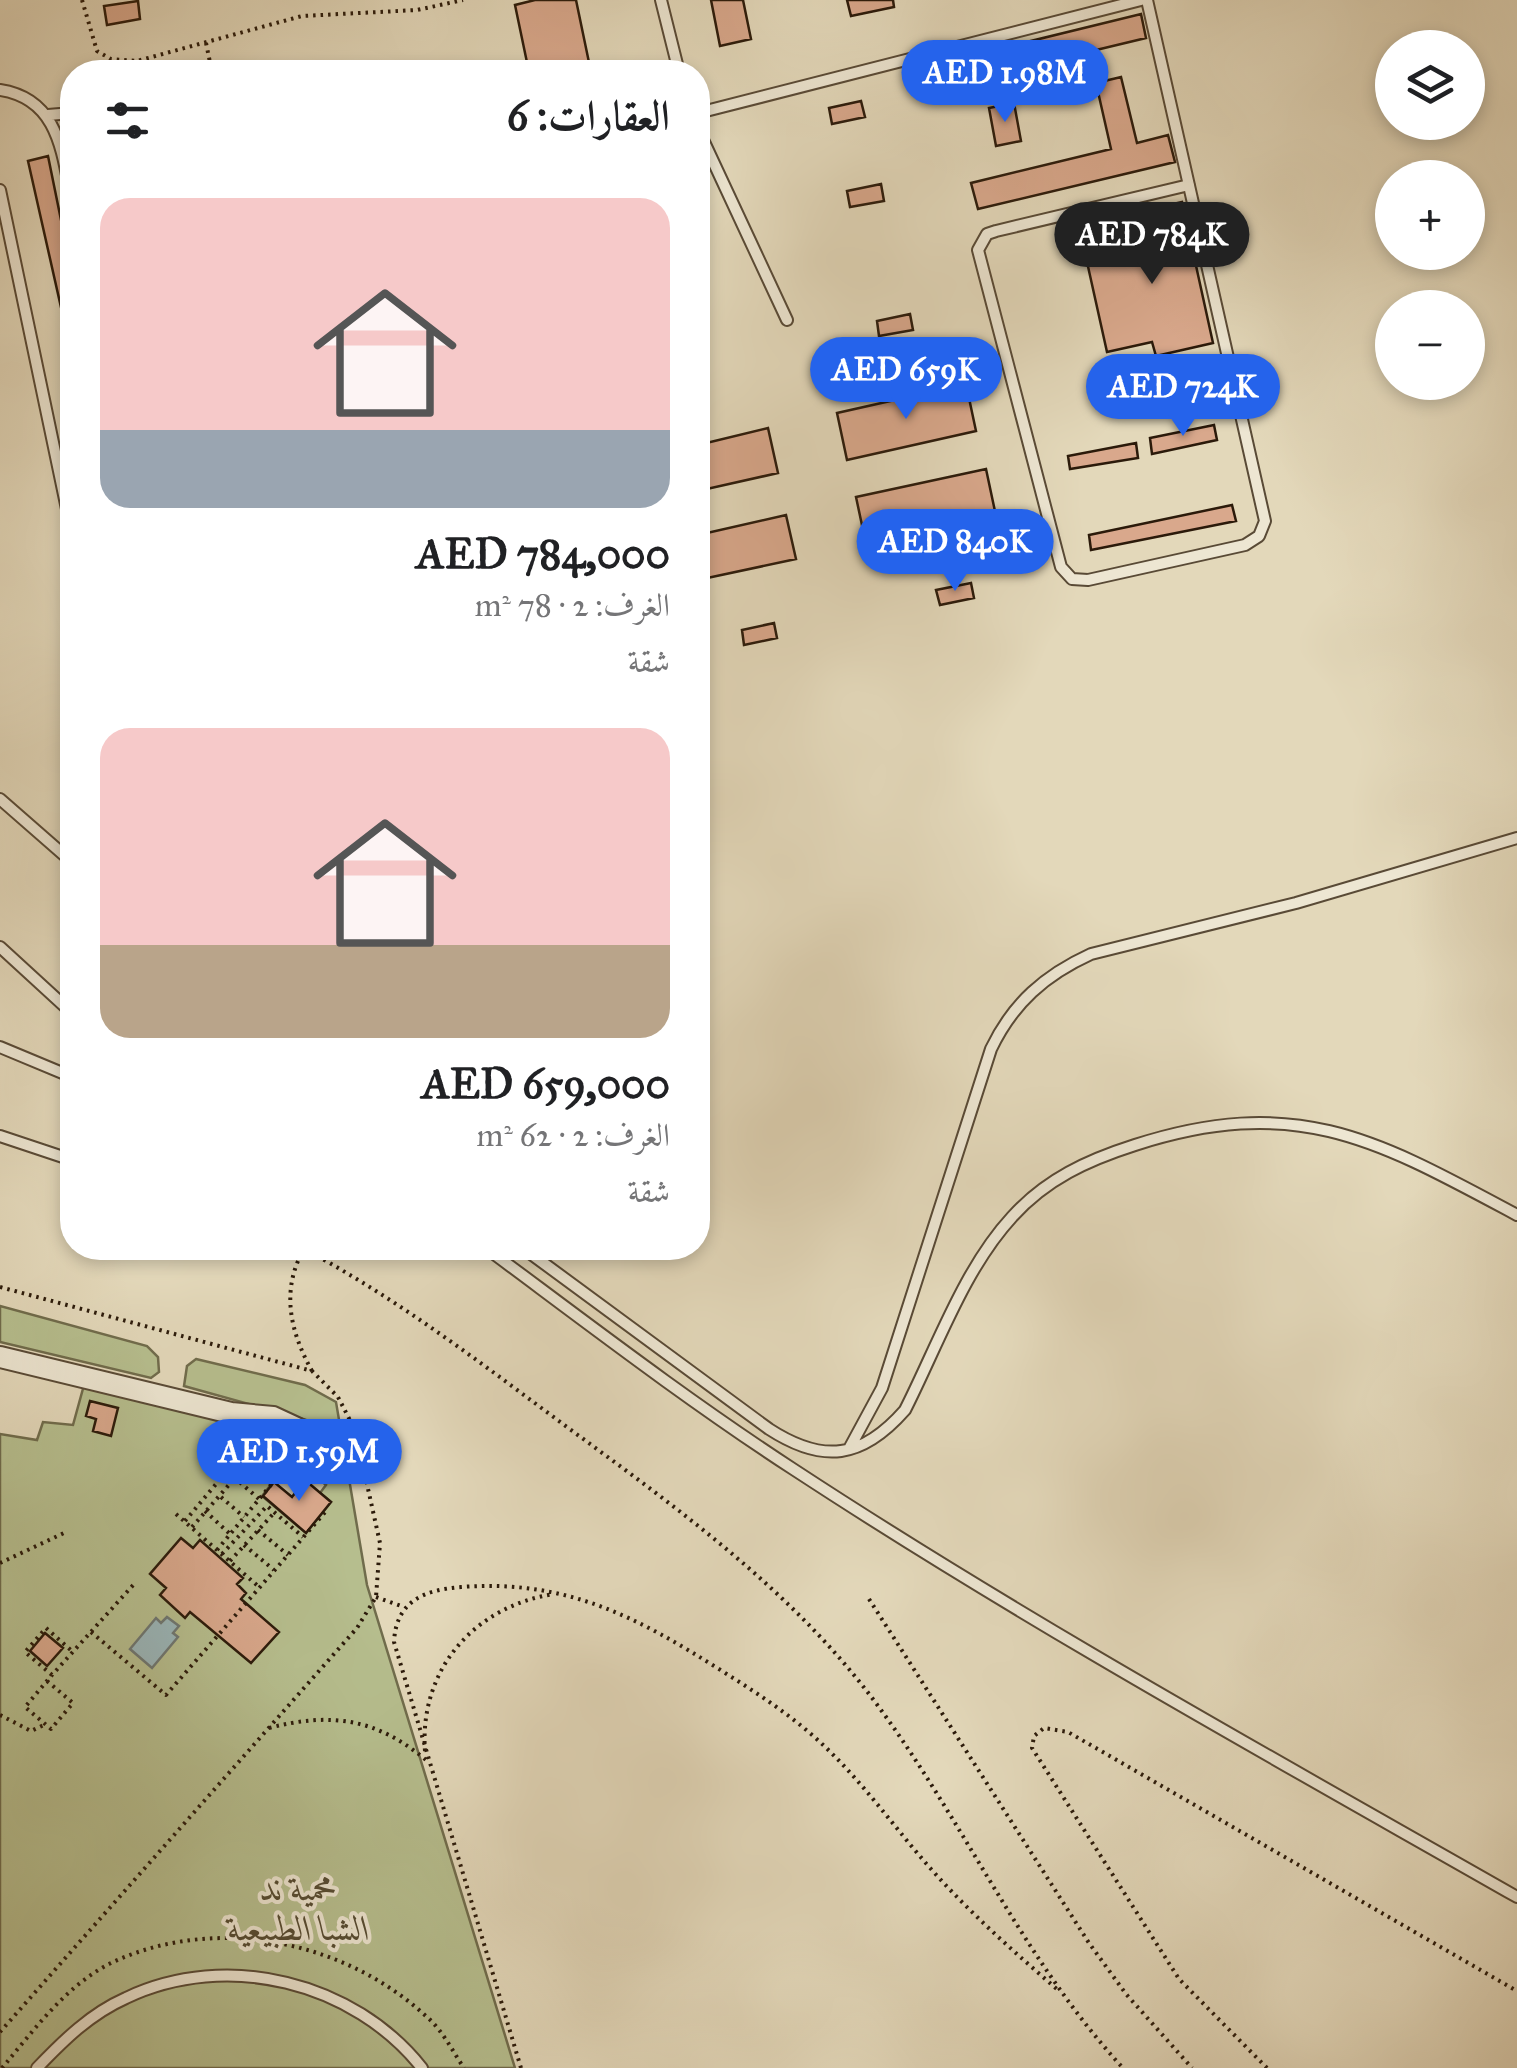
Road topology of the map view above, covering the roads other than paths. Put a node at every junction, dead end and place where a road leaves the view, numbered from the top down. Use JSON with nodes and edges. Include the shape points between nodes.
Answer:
{"nodes":[{"id":1,"x":661,"y":0,"type":"edge"},
{"id":2,"x":1144,"y":0,"type":"edge"},
{"id":3,"x":676,"y":60,"type":"edge"},
{"id":4,"x":0,"y":90,"type":"edge"},
{"id":5,"x":710,"y":109,"type":"edge"},
{"id":6,"x":60,"y":114,"type":"edge"},
{"id":7,"x":48,"y":115,"type":"junction"},
{"id":8,"x":60,"y":143,"type":"edge"},
{"id":9,"x":710,"y":155,"type":"edge"},
{"id":10,"x":1189,"y":185,"type":"junction"},
{"id":11,"x":0,"y":190,"type":"edge"},
{"id":12,"x":787,"y":320,"type":"dead end"},
{"id":13,"x":60,"y":476,"type":"edge"},
{"id":14,"x":0,"y":799,"type":"edge"},
{"id":15,"x":1517,"y":838,"type":"edge"},
{"id":16,"x":60,"y":852,"type":"edge"},
{"id":17,"x":0,"y":947,"type":"edge"},
{"id":18,"x":60,"y":1002,"type":"edge"},
{"id":19,"x":0,"y":1048,"type":"edge"},
{"id":20,"x":60,"y":1072,"type":"edge"},
{"id":21,"x":0,"y":1136,"type":"edge"},
{"id":22,"x":60,"y":1156,"type":"edge"},
{"id":23,"x":1517,"y":1215,"type":"edge"},
{"id":24,"x":502,"y":1260,"type":"edge"},
{"id":25,"x":540,"y":1260,"type":"edge"},
{"id":26,"x":0,"y":1357,"type":"edge"},
{"id":27,"x":231,"y":1413,"type":"junction"},
{"id":28,"x":848,"y":1450,"type":"junction"},
{"id":29,"x":1517,"y":1897,"type":"edge"},
{"id":30,"x":37,"y":2068,"type":"edge"},
{"id":31,"x":422,"y":2068,"type":"edge"}],
"edges":[{"from":1,"to":3,"type":"lane"},
{"from":2,"to":5,"type":"lane"},
{"from":2,"to":10,"type":"lane"},
{"from":4,"to":7,"type":"lane","via":[[26,96]]},
{"from":6,"to":7,"type":"lane"},
{"from":7,"to":8,"type":"lane"},
{"from":9,"to":12,"type":"lane"},
{"from":10,"to":10,"type":"lane","via":[[1264,529],[1245,545],[1072,578],[1061,567],[978,250],[996,231]]},
{"from":11,"to":13,"type":"lane"},
{"from":14,"to":16,"type":"lane"},
{"from":15,"to":28,"type":"lane","via":[[1092,954],[1021,1001],[991,1049],[882,1388]]},
{"from":17,"to":18,"type":"lane"},
{"from":19,"to":20,"type":"lane"},
{"from":21,"to":22,"type":"lane"},
{"from":23,"to":28,"type":"lane","via":[[1364,1138],[1306,1124],[1247,1121],[1189,1128],[1096,1157],[1036,1194],[1010,1219],[904,1410],[870,1442]]},
{"from":24,"to":29,"type":"lane","via":[[698,1405],[888,1530],[1082,1649]]},
{"from":25,"to":28,"type":"lane","via":[[787,1440],[816,1452]]},
{"from":26,"to":27,"type":"street"},
{"from":27,"to":27,"type":"street","via":[[268,1457],[289,1462],[304,1445],[298,1426]]},
{"from":30,"to":31,"type":"lane","via":[[76,2028],[127,1997],[184,1979],[244,1975],[302,1985],[357,2010],[405,2046]]}]}
